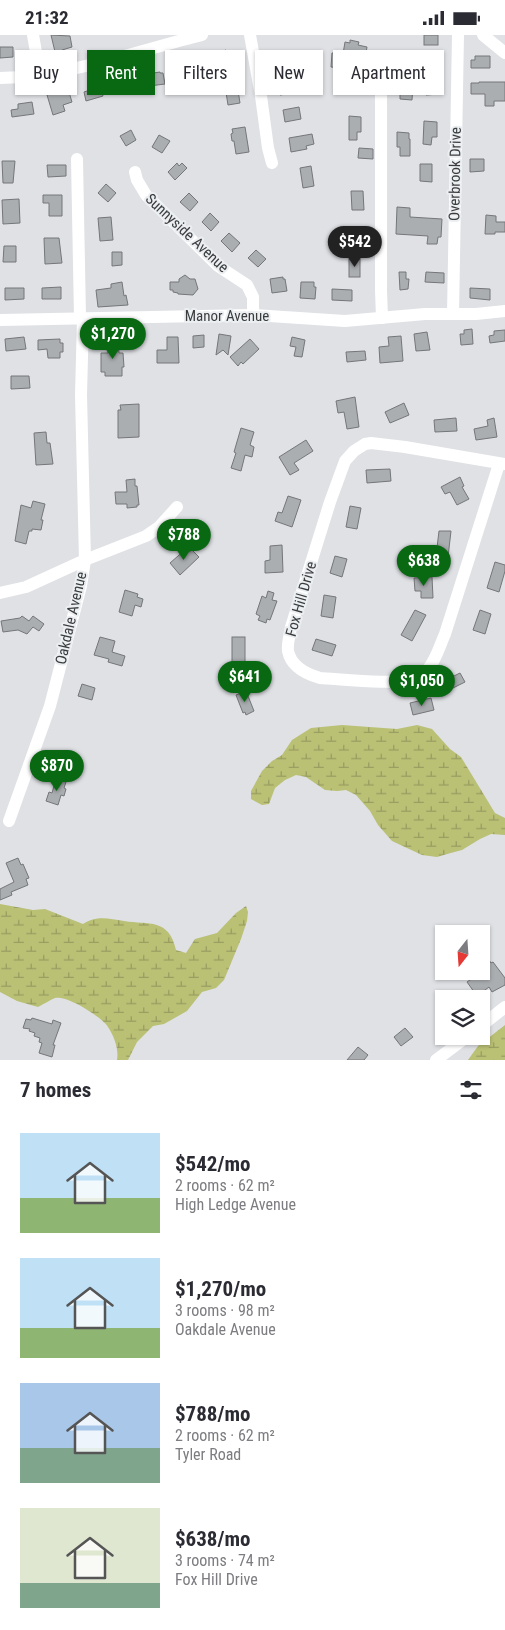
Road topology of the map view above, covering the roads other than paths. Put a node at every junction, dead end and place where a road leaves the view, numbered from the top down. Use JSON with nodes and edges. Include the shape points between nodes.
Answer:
{"nodes":[{"id":1,"x":33,"y":35,"type":"edge"},
{"id":2,"x":202,"y":35,"type":"edge"},
{"id":3,"x":250,"y":35,"type":"edge"},
{"id":4,"x":458,"y":35,"type":"edge"},
{"id":5,"x":483,"y":35,"type":"edge"},
{"id":6,"x":36,"y":50,"type":"edge"},
{"id":7,"x":505,"y":53,"type":"edge"},
{"id":8,"x":77,"y":67,"type":"edge"},
{"id":9,"x":0,"y":77,"type":"edge"},
{"id":10,"x":15,"y":77,"type":"edge"},
{"id":11,"x":381,"y":95,"type":"edge"},
{"id":12,"x":77,"y":159,"type":"dead end"},
{"id":13,"x":272,"y":163,"type":"dead end"},
{"id":14,"x":135,"y":172,"type":"dead end"},
{"id":15,"x":505,"y":311,"type":"edge"},
{"id":16,"x":453,"y":314,"type":"junction"},
{"id":17,"x":253,"y":315,"type":"junction"},
{"id":18,"x":81,"y":318,"type":"junction"},
{"id":19,"x":382,"y":318,"type":"junction"},
{"id":20,"x":0,"y":320,"type":"edge"},
{"id":21,"x":502,"y":464,"type":"edge"},
{"id":22,"x":177,"y":507,"type":"dead end"},
{"id":23,"x":85,"y":561,"type":"junction"},
{"id":24,"x":0,"y":593,"type":"edge"},
{"id":25,"x":9,"y":821,"type":"dead end"},
{"id":26,"x":505,"y":1007,"type":"edge"},
{"id":27,"x":490,"y":1019,"type":"edge"},
{"id":28,"x":456,"y":1045,"type":"edge"},
{"id":29,"x":436,"y":1060,"type":"edge"}],
"edges":[{"from":1,"to":6,"type":"street"},
{"from":2,"to":8,"type":"street"},
{"from":3,"to":13,"type":"street"},
{"from":4,"to":16,"type":"street","name":"Overbrook Drive"},
{"from":5,"to":7,"type":"street"},
{"from":9,"to":10,"type":"street"},
{"from":11,"to":19,"type":"street"},
{"from":12,"to":18,"type":"street","name":"Oakdale Avenue"},
{"from":14,"to":17,"type":"street","name":"Sunnyside Avenue","via":[[146,195],[218,266],[247,285],[253,297]]},
{"from":15,"to":16,"type":"street","name":"Manor Avenue"},
{"from":16,"to":19,"type":"street","name":"Manor Avenue"},
{"from":17,"to":18,"type":"street","name":"Manor Avenue"},
{"from":17,"to":19,"type":"street","name":"Manor Avenue","via":[[345,321]]},
{"from":18,"to":20,"type":"street","name":"Manor Avenue"},
{"from":18,"to":23,"type":"street","name":"Oakdale Avenue"},
{"from":21,"to":21,"type":"street","name":"Fox Hill Drive","via":[[371,443],[354,451],[345,461],[291,627],[288,652],[298,667],[308,675],[320,678],[391,682],[416,678],[428,669],[445,634]]},
{"from":22,"to":23,"type":"street","via":[[146,536]]},
{"from":23,"to":24,"type":"street","via":[[26,587]]},
{"from":23,"to":25,"type":"street","name":"Oakdale Avenue","via":[[50,706]]},
{"from":26,"to":27,"type":"street"},
{"from":28,"to":29,"type":"street"}]}
